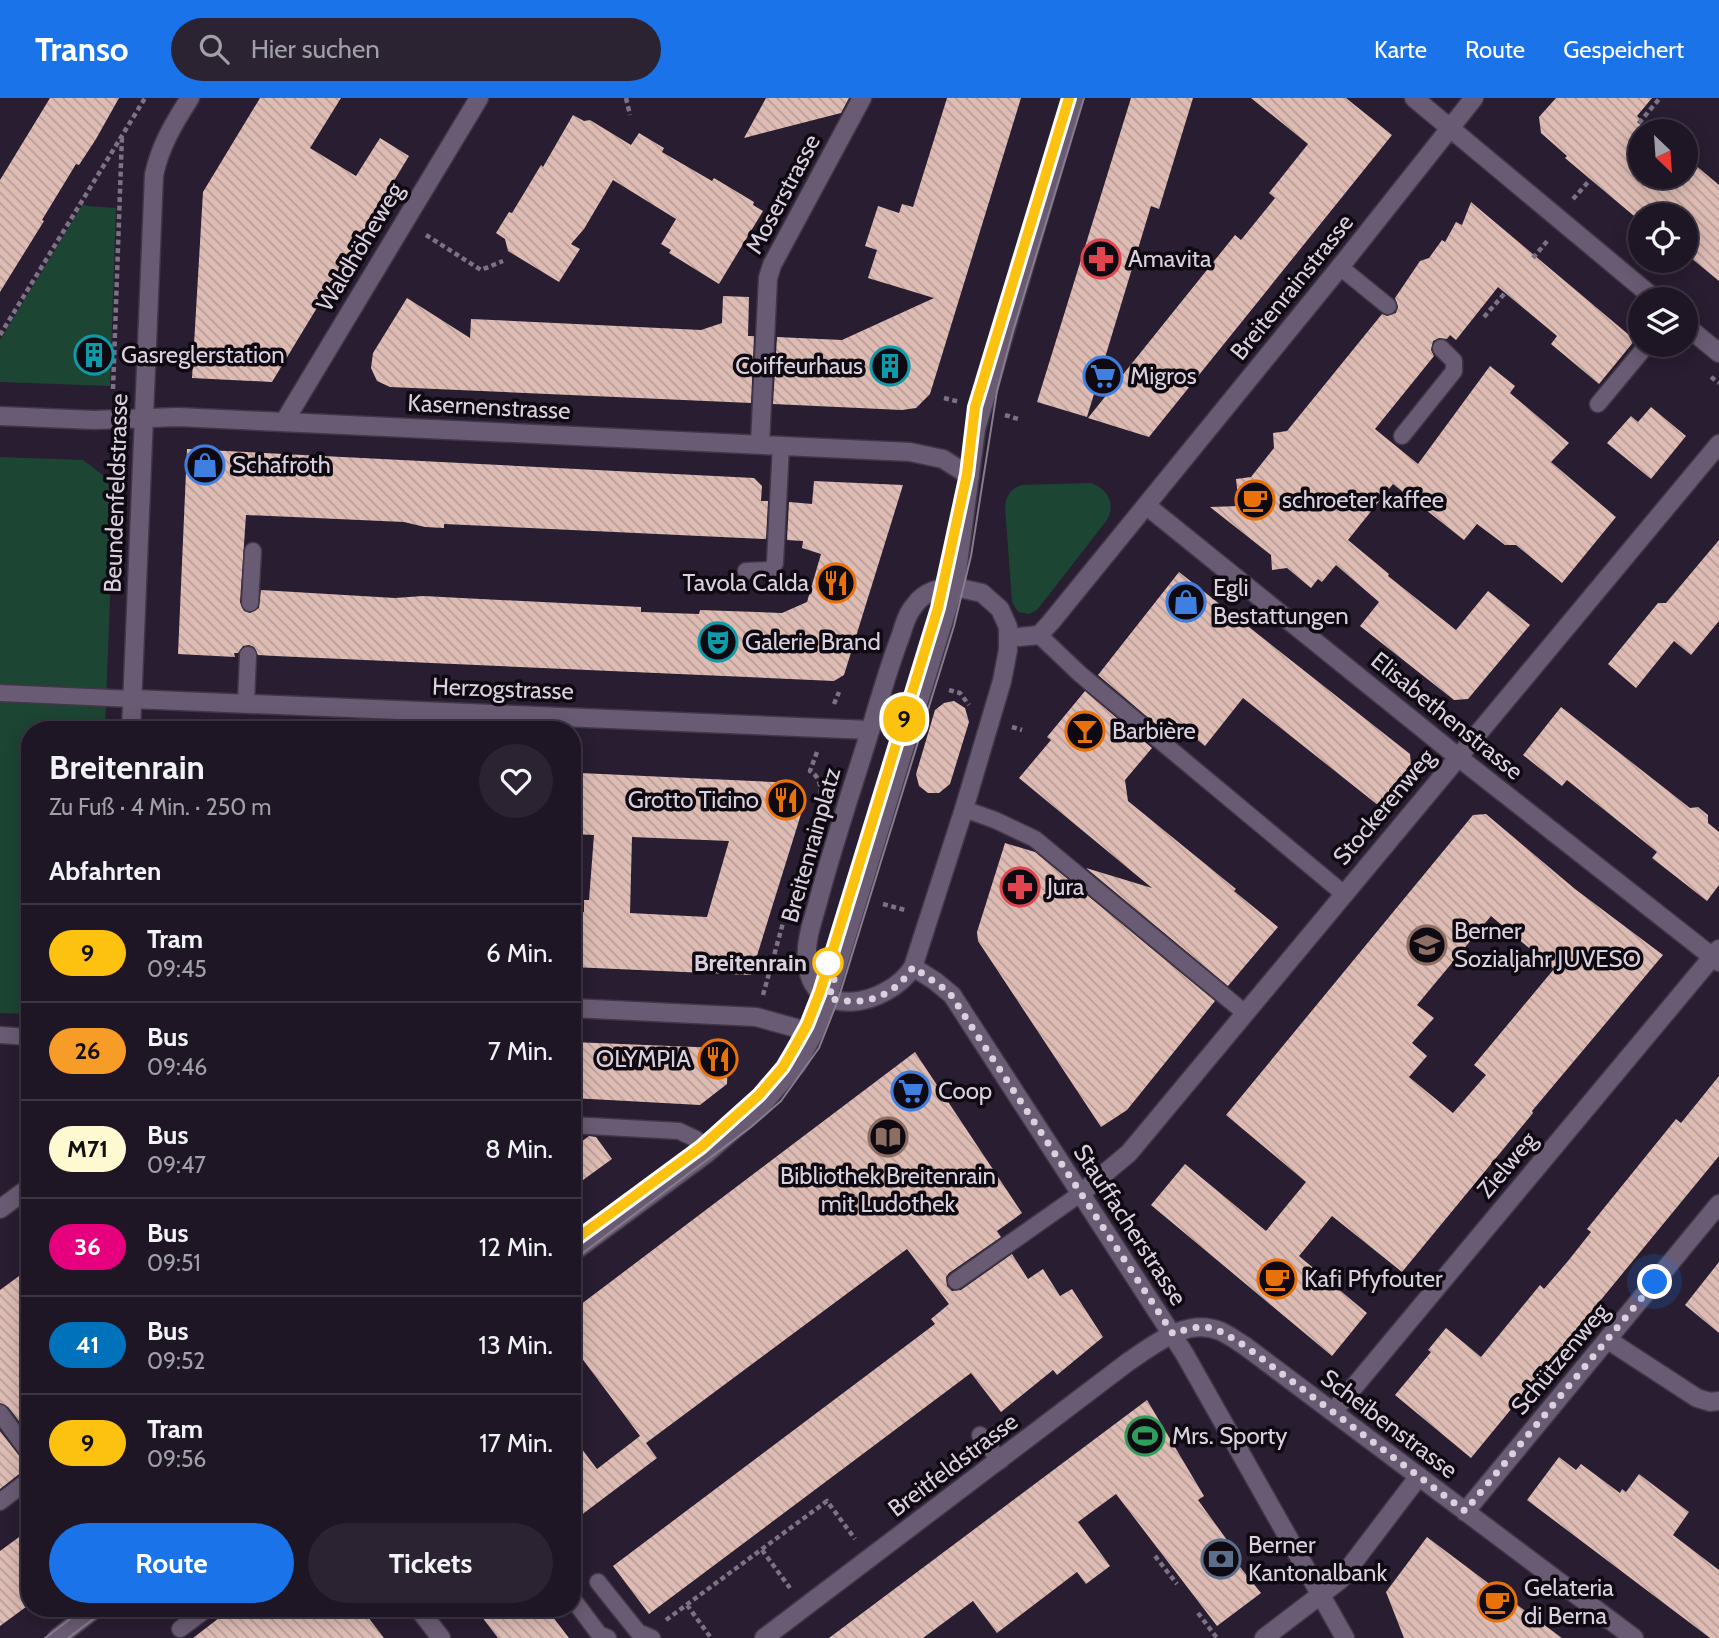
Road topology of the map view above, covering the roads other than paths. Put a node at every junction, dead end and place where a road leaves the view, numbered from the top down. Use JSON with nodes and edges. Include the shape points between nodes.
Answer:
{"nodes":[{"id":1,"x":190,"y":98,"type":"edge"},
{"id":2,"x":479,"y":98,"type":"edge"},
{"id":3,"x":862,"y":98,"type":"edge"},
{"id":4,"x":1074,"y":98,"type":"edge"},
{"id":5,"x":1414,"y":98,"type":"edge"},
{"id":6,"x":1474,"y":98,"type":"edge"},
{"id":7,"x":1450,"y":128,"type":"junction"},
{"id":8,"x":1340,"y":267,"type":"junction"},
{"id":9,"x":1641,"y":287,"type":"edge"},
{"id":10,"x":1388,"y":306,"type":"dead end"},
{"id":11,"x":1698,"y":336,"type":"edge"},
{"id":12,"x":1441,"y":348,"type":"dead end"},
{"id":13,"x":1719,"y":353,"type":"edge"},
{"id":14,"x":1637,"y":357,"type":"edge"},
{"id":15,"x":1598,"y":404,"type":"dead end"},
{"id":16,"x":0,"y":416,"type":"edge"},
{"id":17,"x":143,"y":419,"type":"junction"},
{"id":18,"x":284,"y":422,"type":"junction"},
{"id":19,"x":1402,"y":436,"type":"dead end"},
{"id":20,"x":760,"y":444,"type":"junction"},
{"id":21,"x":1719,"y":444,"type":"edge"},
{"id":22,"x":781,"y":445,"type":"junction"},
{"id":23,"x":970,"y":476,"type":"junction"},
{"id":24,"x":1147,"y":506,"type":"junction"},
{"id":25,"x":253,"y":551,"type":"dead end"},
{"id":26,"x":747,"y":571,"type":"dead end"},
{"id":27,"x":955,"y":587,"type":"junction"},
{"id":28,"x":250,"y":603,"type":"dead end"},
{"id":29,"x":1039,"y":635,"type":"junction"},
{"id":30,"x":1009,"y":638,"type":"junction"},
{"id":31,"x":248,"y":654,"type":"dead end"},
{"id":32,"x":0,"y":692,"type":"edge"},
{"id":33,"x":133,"y":699,"type":"junction"},
{"id":34,"x":246,"y":703,"type":"junction"},
{"id":35,"x":132,"y":721,"type":"edge"},
{"id":36,"x":870,"y":730,"type":"junction"},
{"id":37,"x":1458,"y":757,"type":"junction"},
{"id":38,"x":964,"y":809,"type":"junction"},
{"id":39,"x":1344,"y":894,"type":"junction"},
{"id":40,"x":1717,"y":956,"type":"edge"},
{"id":41,"x":913,"y":967,"type":"junction"},
{"id":42,"x":829,"y":998,"type":"junction"},
{"id":43,"x":581,"y":1007,"type":"edge"},
{"id":44,"x":1245,"y":1013,"type":"junction"},
{"id":45,"x":814,"y":1033,"type":"junction"},
{"id":46,"x":0,"y":1035,"type":"edge"},
{"id":47,"x":21,"y":1036,"type":"edge"},
{"id":48,"x":581,"y":1126,"type":"edge"},
{"id":49,"x":706,"y":1154,"type":"junction"},
{"id":50,"x":21,"y":1194,"type":"edge"},
{"id":51,"x":1080,"y":1194,"type":"junction"},
{"id":52,"x":1719,"y":1204,"type":"edge"},
{"id":53,"x":0,"y":1209,"type":"edge"},
{"id":54,"x":581,"y":1247,"type":"edge"},
{"id":55,"x":956,"y":1281,"type":"dead end"},
{"id":56,"x":1173,"y":1334,"type":"junction"},
{"id":57,"x":1608,"y":1340,"type":"junction"},
{"id":58,"x":1719,"y":1401,"type":"edge"},
{"id":59,"x":1333,"y":1412,"type":"junction"},
{"id":60,"x":0,"y":1413,"type":"edge"},
{"id":61,"x":980,"y":1435,"type":"dead end"},
{"id":62,"x":21,"y":1441,"type":"edge"},
{"id":63,"x":1000,"y":1461,"type":"junction"},
{"id":64,"x":1419,"y":1476,"type":"junction"},
{"id":65,"x":21,"y":1486,"type":"edge"},
{"id":66,"x":0,"y":1502,"type":"edge"},
{"id":67,"x":1465,"y":1511,"type":"junction"},
{"id":68,"x":598,"y":1581,"type":"dead end"},
{"id":69,"x":1322,"y":1595,"type":"junction"},
{"id":70,"x":581,"y":1610,"type":"edge"},
{"id":71,"x":86,"y":1617,"type":"edge"},
{"id":72,"x":196,"y":1617,"type":"edge"},
{"id":73,"x":425,"y":1617,"type":"edge"},
{"id":74,"x":180,"y":1629,"type":"dead end"},
{"id":75,"x":65,"y":1636,"type":"edge"},
{"id":76,"x":649,"y":1637,"type":"edge"},
{"id":77,"x":441,"y":1638,"type":"edge"},
{"id":78,"x":608,"y":1638,"type":"edge"},
{"id":79,"x":764,"y":1638,"type":"edge"},
{"id":80,"x":1264,"y":1638,"type":"edge"},
{"id":81,"x":1345,"y":1638,"type":"edge"},
{"id":82,"x":1634,"y":1638,"type":"edge"}],
"edges":[{"from":1,"to":17,"type":"street","name":"Beundenfeldstrasse","via":[[165,140],[154,175]]},
{"from":2,"to":18,"type":"street","name":"Waldhöheweg"},
{"from":3,"to":20,"type":"street","name":"Moserstrasse","via":[[768,278]]},
{"from":4,"to":23,"type":"street","via":[[975,429]]},
{"from":5,"to":7,"type":"street"},
{"from":6,"to":7,"type":"street","name":"Breitenrainstrasse"},
{"from":7,"to":8,"type":"street","name":"Breitenrainstrasse"},
{"from":7,"to":9,"type":"street"},
{"from":8,"to":10,"type":"lane"},
{"from":8,"to":24,"type":"street","name":"Breitenrainstrasse"},
{"from":11,"to":13,"type":"street"},
{"from":12,"to":19,"type":"lane","via":[[1454,361],[1454,371]]},
{"from":14,"to":15,"type":"lane"},
{"from":16,"to":17,"type":"street","name":"Kasernenstrasse"},
{"from":17,"to":18,"type":"street","name":"Kasernenstrasse"},
{"from":17,"to":33,"type":"street","name":"Beundenfeldstrasse"},
{"from":18,"to":20,"type":"street","name":"Kasernenstrasse"},
{"from":20,"to":22,"type":"street","name":"Kasernenstrasse"},
{"from":21,"to":37,"type":"street","name":"Stockerenweg"},
{"from":22,"to":23,"type":"street","name":"Kasernenstrasse","via":[[926,454]]},
{"from":22,"to":26,"type":"lane","via":[[775,563],[771,570]]},
{"from":23,"to":27,"type":"street"},
{"from":24,"to":29,"type":"street"},
{"from":24,"to":37,"type":"street","name":"Elisabethenstrasse"},
{"from":25,"to":28,"type":"lane"},
{"from":27,"to":30,"type":"street","via":[[982,593],[995,604],[1006,619]]},
{"from":27,"to":36,"type":"street","name":"Breitenrainplatz","via":[[928,593],[911,609]]},
{"from":27,"to":42,"type":"lane"},
{"from":29,"to":30,"type":"street"},
{"from":29,"to":39,"type":"lane"},
{"from":30,"to":38,"type":"street","via":[[1002,681]]},
{"from":31,"to":34,"type":"lane"},
{"from":32,"to":33,"type":"lane"},
{"from":33,"to":34,"type":"street","name":"Herzogstrasse"},
{"from":33,"to":35,"type":"street","name":"Beundenfeldstrasse"},
{"from":34,"to":36,"type":"street","name":"Herzogstrasse"},
{"from":36,"to":42,"type":"street","name":"Breitenrainplatz","via":[[809,937],[806,959],[810,979]]},
{"from":37,"to":39,"type":"street","name":"Stockerenweg"},
{"from":37,"to":40,"type":"street","name":"Elisabethenstrasse"},
{"from":38,"to":41,"type":"street"},
{"from":38,"to":44,"type":"lane","via":[[1035,839]]},
{"from":39,"to":44,"type":"street","name":"Stockerenweg"},
{"from":40,"to":59,"type":"street","name":"Zielweg"},
{"from":41,"to":42,"type":"street","via":[[896,987],[872,999],[844,1002]]},
{"from":41,"to":51,"type":"street","name":"Stauffacherstrasse","via":[[952,995]]},
{"from":42,"to":45,"type":"street"},
{"from":43,"to":45,"type":"street","via":[[756,1017]]},
{"from":44,"to":51,"type":"street","name":"Stockerenweg","via":[[1129,1153]]},
{"from":45,"to":49,"type":"street","via":[[776,1091]]},
{"from":46,"to":47,"type":"lane"},
{"from":48,"to":49,"type":"lane","via":[[679,1131],[696,1139]]},
{"from":49,"to":54,"type":"street"},
{"from":50,"to":53,"type":"street"},
{"from":51,"to":55,"type":"lane"},
{"from":51,"to":56,"type":"street","name":"Stauffacherstrasse"},
{"from":52,"to":57,"type":"street","name":"Schützenweg"},
{"from":56,"to":59,"type":"street","name":"Scheibenstrasse","via":[[1195,1326],[1221,1331]]},
{"from":56,"to":63,"type":"street","name":"Breitfeldstrasse","via":[[1128,1362]]},
{"from":56,"to":69,"type":"street","name":"Stauffacherstrasse"},
{"from":57,"to":58,"type":"street","via":[[1697,1398]]},
{"from":57,"to":67,"type":"street","name":"Schützenweg"},
{"from":59,"to":64,"type":"street","name":"Scheibenstrasse"},
{"from":60,"to":62,"type":"lane"},
{"from":61,"to":63,"type":"lane"},
{"from":63,"to":79,"type":"street","name":"Breitfeldstrasse"},
{"from":64,"to":67,"type":"street","name":"Scheibenstrasse"},
{"from":64,"to":69,"type":"street","via":[[1345,1575]]},
{"from":65,"to":66,"type":"lane"},
{"from":67,"to":82,"type":"street","name":"Scheibenstrasse"},
{"from":68,"to":76,"type":"lane","via":[[638,1632]]},
{"from":69,"to":80,"type":"street"},
{"from":69,"to":81,"type":"street","name":"Stauffacherstrasse"},
{"from":70,"to":78,"type":"lane","via":[[599,1634]]},
{"from":71,"to":75,"type":"street"},
{"from":72,"to":74,"type":"lane"},
{"from":73,"to":77,"type":"street"}]}
